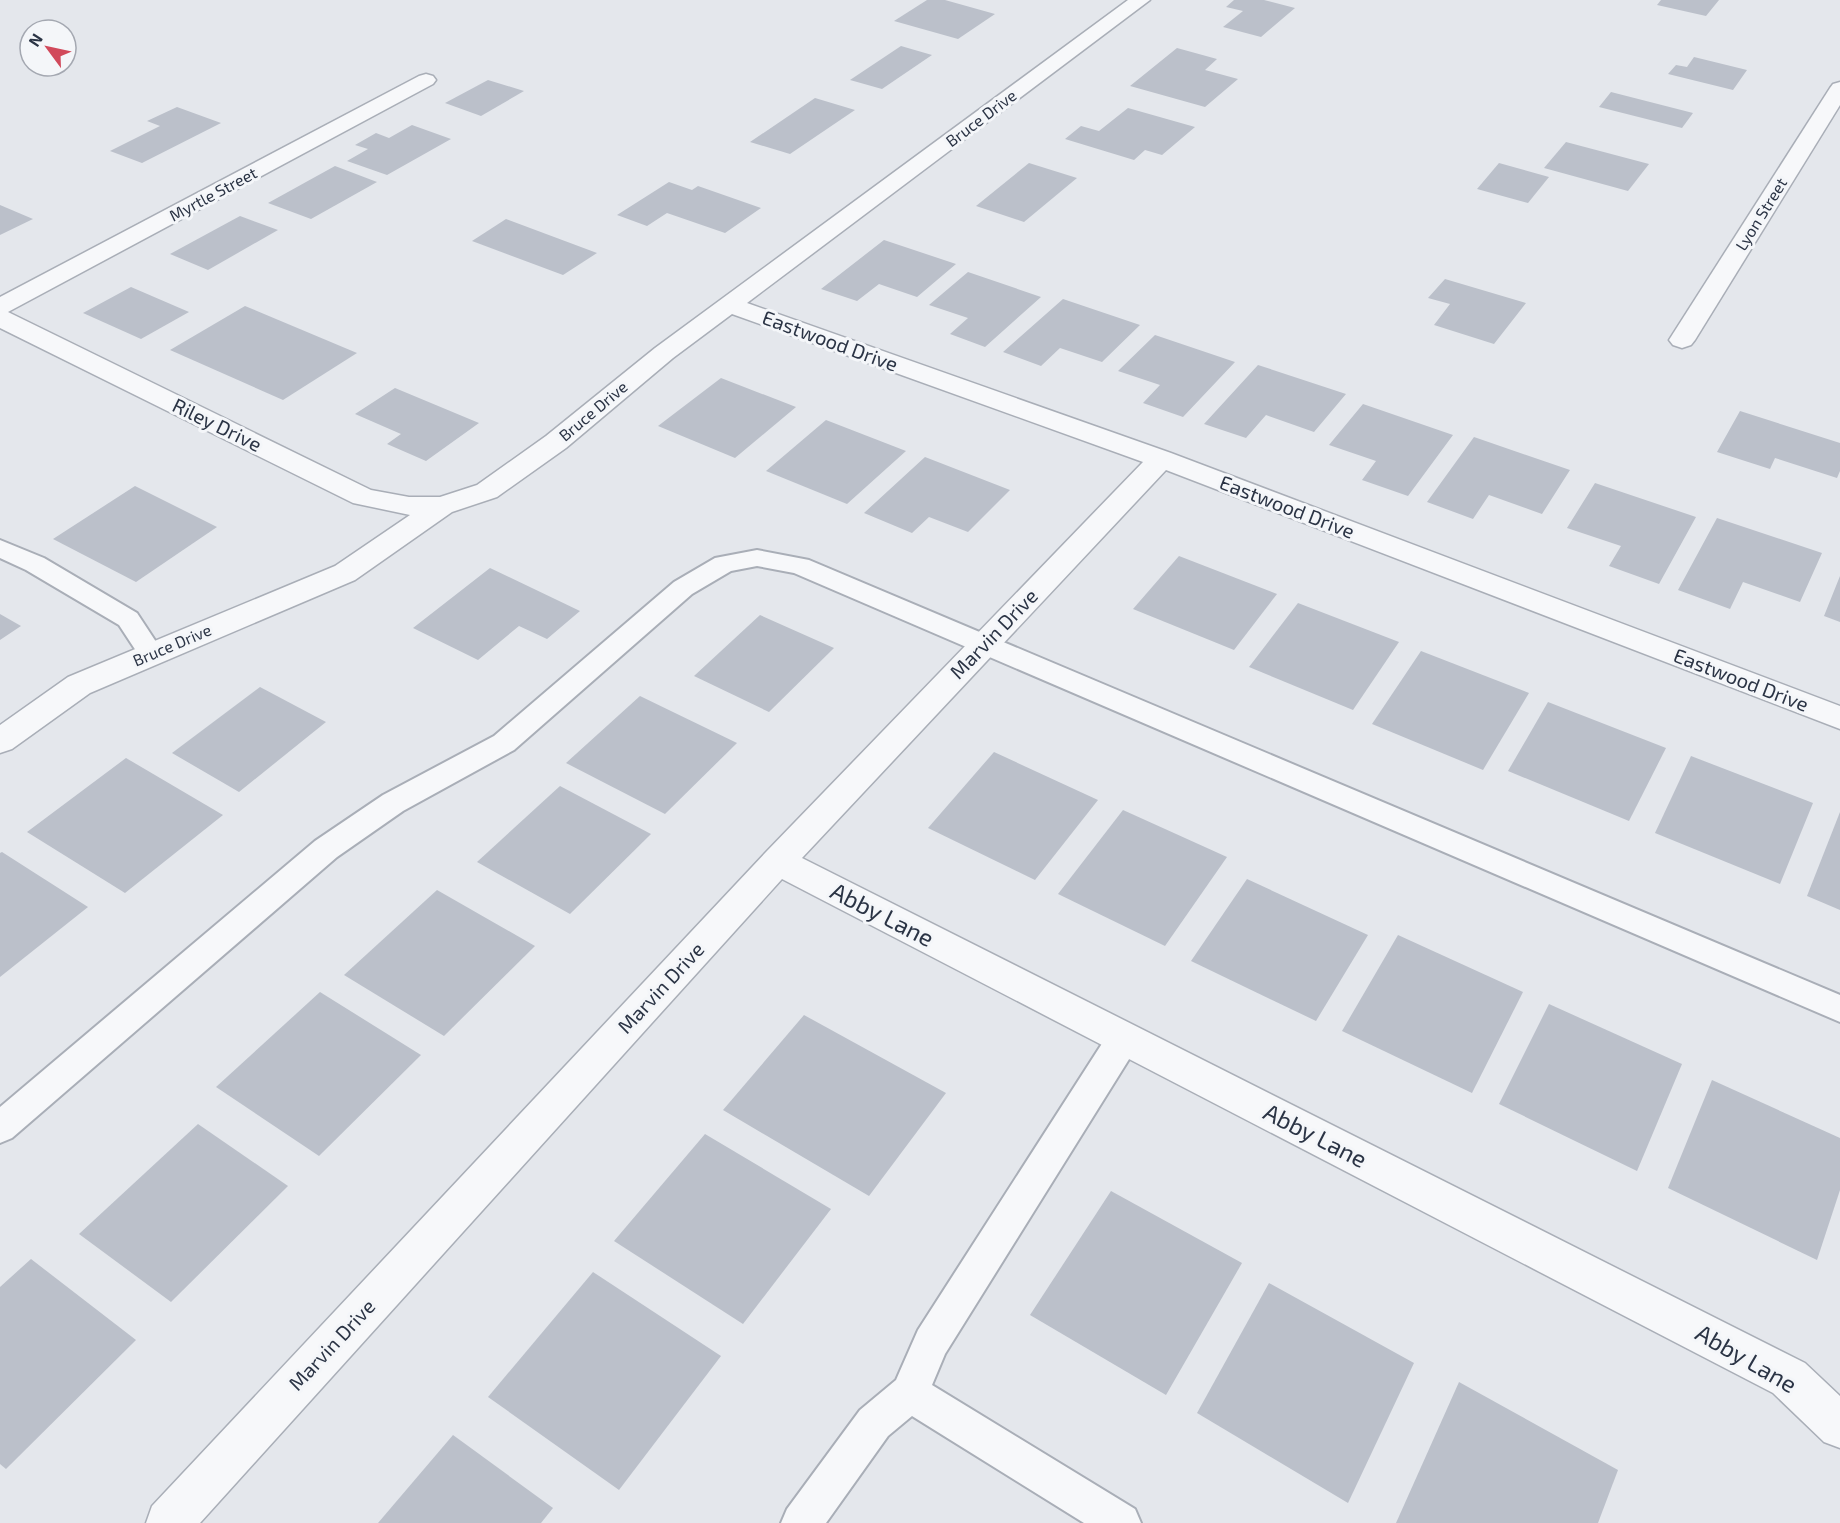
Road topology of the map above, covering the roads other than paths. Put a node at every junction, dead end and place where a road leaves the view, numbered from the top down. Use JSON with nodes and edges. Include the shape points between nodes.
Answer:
{"nodes":[{"id":1,"x":1140,"y":0,"type":"edge"},
{"id":2,"x":426,"y":80,"type":"dead end"},
{"id":3,"x":1840,"y":88,"type":"edge"},
{"id":4,"x":730,"y":305,"type":"junction"},
{"id":5,"x":0,"y":307,"type":"edge"},
{"id":6,"x":0,"y":318,"type":"edge"},
{"id":7,"x":1682,"y":340,"type":"dead end"},
{"id":8,"x":1161,"y":459,"type":"junction"},
{"id":9,"x":442,"y":506,"type":"junction"},
{"id":10,"x":0,"y":548,"type":"edge"},
{"id":11,"x":984,"y":645,"type":"junction"},
{"id":12,"x":151,"y":654,"type":"junction"},
{"id":13,"x":1840,"y":718,"type":"edge"},
{"id":14,"x":0,"y":741,"type":"edge"},
{"id":15,"x":778,"y":861,"type":"junction"},
{"id":16,"x":1840,"y":1008,"type":"edge"},
{"id":17,"x":1124,"y":1038,"type":"junction"},
{"id":18,"x":0,"y":1128,"type":"edge"},
{"id":19,"x":910,"y":1393,"type":"junction"},
{"id":20,"x":1840,"y":1426,"type":"edge"},
{"id":21,"x":169,"y":1523,"type":"edge"},
{"id":22,"x":801,"y":1523,"type":"edge"},
{"id":23,"x":1121,"y":1523,"type":"edge"}],
"edges":[{"from":1,"to":4,"type":"street","name":"Bruce Drive"},
{"from":2,"to":5,"type":"street","name":"Myrtle Street"},
{"from":3,"to":7,"type":"street","name":"Lyon Street"},
{"from":4,"to":8,"type":"street","name":"Eastwood Drive"},
{"from":4,"to":9,"type":"street","name":"Bruce Drive","via":[[664,353],[556,442],[487,491]]},
{"from":6,"to":9,"type":"street","name":"Riley Drive","via":[[363,497],[409,506]]},
{"from":8,"to":11,"type":"street","name":"Marvin Drive"},
{"from":8,"to":13,"type":"street","name":"Eastwood Drive"},
{"from":9,"to":12,"type":"street","name":"Bruce Drive","via":[[345,573]]},
{"from":10,"to":12,"type":"lane","via":[[35,564],[128,620]]},
{"from":11,"to":15,"type":"street","name":"Marvin Drive"},
{"from":11,"to":16,"type":"lane"},
{"from":11,"to":18,"type":"lane","via":[[800,566],[758,558],[724,564],[683,588],[504,743],[393,802],[326,849]]},
{"from":12,"to":14,"type":"street","name":"Bruce Drive","via":[[79,685]]},
{"from":15,"to":17,"type":"street","name":"Abby Lane"},
{"from":15,"to":21,"type":"street","name":"Marvin Drive"},
{"from":17,"to":19,"type":"lane","via":[[931,1343]]},
{"from":17,"to":20,"type":"street","name":"Abby Lane","via":[[1789,1378]]},
{"from":19,"to":22,"type":"lane","via":[[874,1423]]},
{"from":19,"to":23,"type":"lane"}]}
